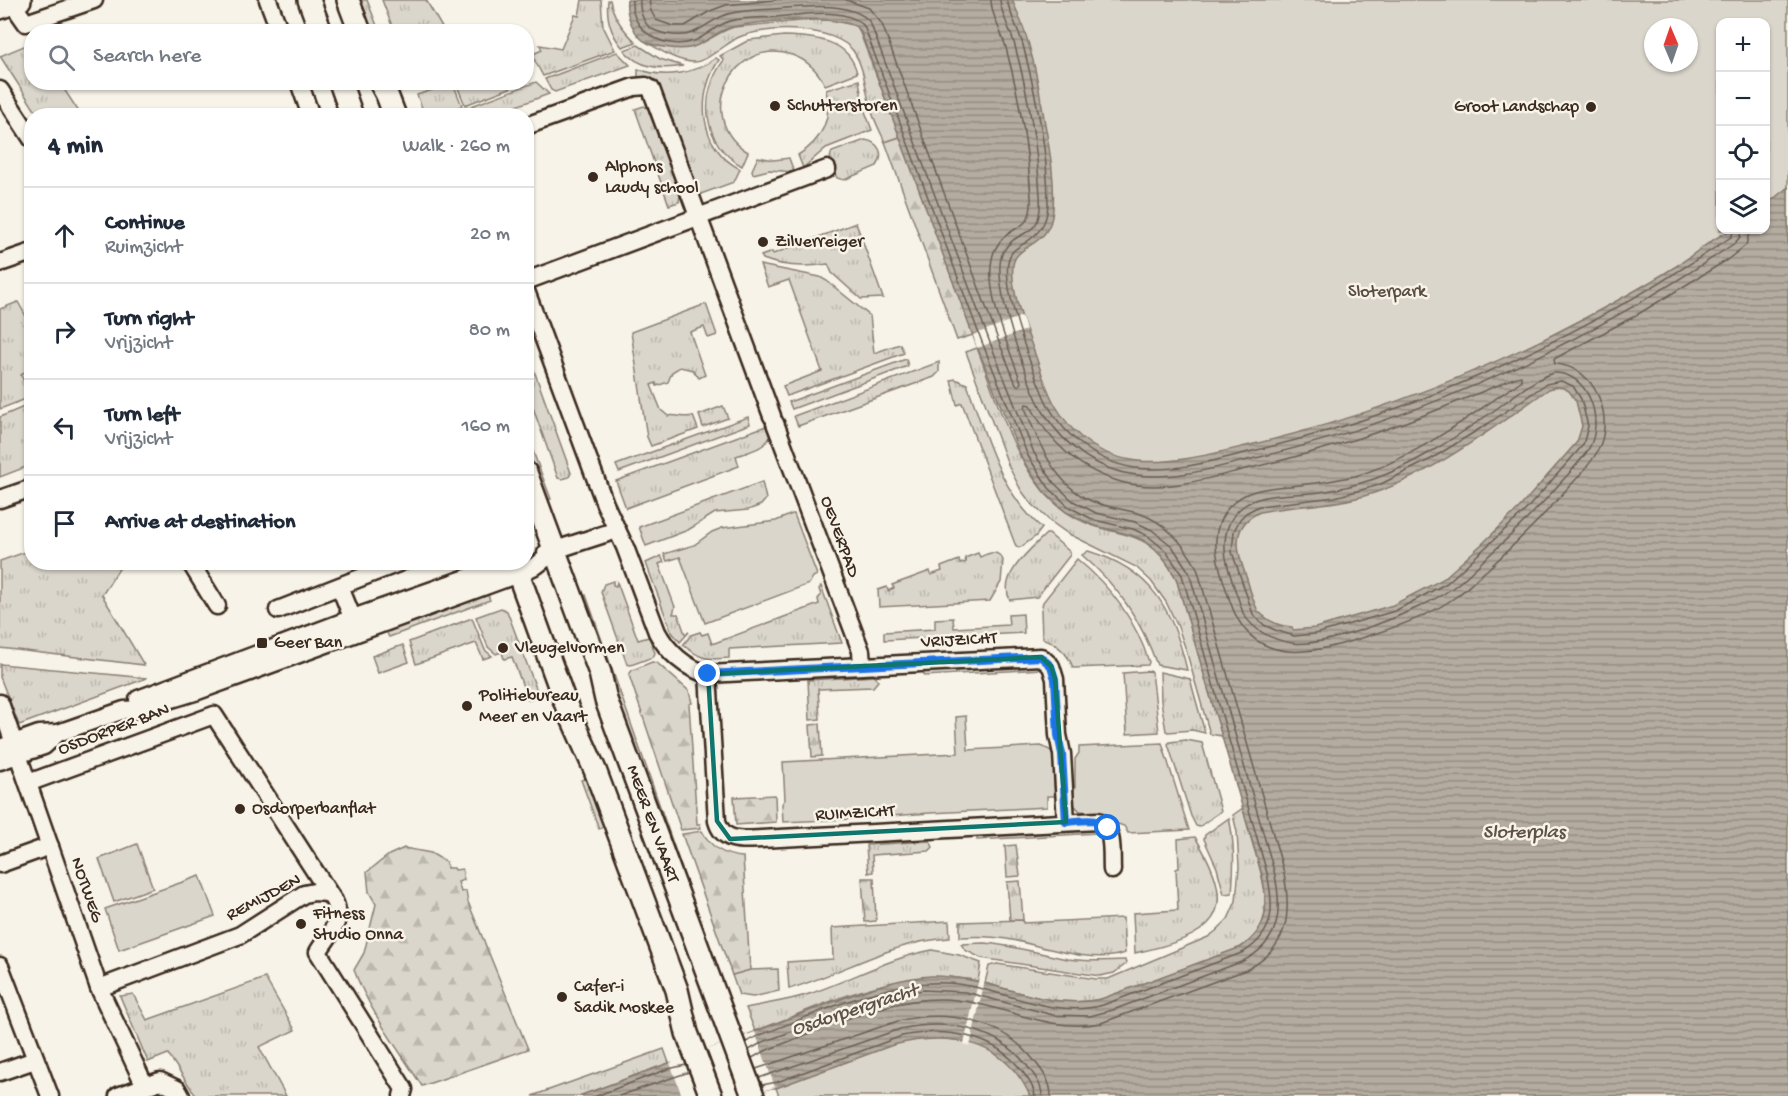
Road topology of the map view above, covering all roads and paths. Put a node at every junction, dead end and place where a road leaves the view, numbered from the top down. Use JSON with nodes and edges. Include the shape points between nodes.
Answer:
{"nodes":[{"id":1,"x":94,"y":0,"type":"edge"},
{"id":2,"x":268,"y":0,"type":"edge"},
{"id":3,"x":309,"y":0,"type":"edge"},
{"id":4,"x":348,"y":0,"type":"edge"},
{"id":5,"x":12,"y":3,"type":"edge"},
{"id":6,"x":277,"y":24,"type":"edge"},
{"id":7,"x":318,"y":24,"type":"edge"},
{"id":8,"x":357,"y":24,"type":"edge"},
{"id":9,"x":0,"y":90,"type":"edge"},
{"id":10,"x":302,"y":90,"type":"edge"},
{"id":11,"x":343,"y":90,"type":"edge"},
{"id":12,"x":384,"y":90,"type":"edge"},
{"id":13,"x":308,"y":108,"type":"edge"},
{"id":14,"x":349,"y":108,"type":"edge"},
{"id":15,"x":391,"y":108,"type":"edge"},
{"id":16,"x":534,"y":123,"type":"edge"},
{"id":17,"x":24,"y":127,"type":"edge"},
{"id":18,"x":827,"y":169,"type":"dead end"},
{"id":19,"x":700,"y":217,"type":"junction"},
{"id":20,"x":24,"y":255,"type":"edge"},
{"id":21,"x":0,"y":263,"type":"edge"},
{"id":22,"x":534,"y":278,"type":"edge"},
{"id":23,"x":534,"y":301,"type":"edge"},
{"id":24,"x":24,"y":491,"type":"edge"},
{"id":25,"x":534,"y":495,"type":"edge"},
{"id":26,"x":0,"y":499,"type":"edge"},
{"id":27,"x":617,"y":530,"type":"junction"},
{"id":28,"x":555,"y":551,"type":"junction"},
{"id":29,"x":534,"y":565,"type":"edge"},
{"id":30,"x":195,"y":570,"type":"edge"},
{"id":31,"x":382,"y":570,"type":"edge"},
{"id":32,"x":501,"y":570,"type":"edge"},
{"id":33,"x":519,"y":570,"type":"edge"},
{"id":34,"x":340,"y":587,"type":"junction"},
{"id":35,"x":217,"y":606,"type":"dead end"},
{"id":36,"x":278,"y":610,"type":"dead end"},
{"id":37,"x":355,"y":625,"type":"junction"},
{"id":38,"x":862,"y":666,"type":"junction"},
{"id":39,"x":708,"y":674,"type":"junction"},
{"id":40,"x":193,"y":685,"type":"junction"},
{"id":41,"x":0,"y":703,"type":"edge"},
{"id":42,"x":214,"y":715,"type":"junction"},
{"id":43,"x":11,"y":748,"type":"edge"},
{"id":44,"x":0,"y":761,"type":"edge"},
{"id":45,"x":28,"y":783,"type":"junction"},
{"id":46,"x":1066,"y":822,"type":"junction"},
{"id":47,"x":50,"y":846,"type":"junction"},
{"id":48,"x":0,"y":864,"type":"edge"},
{"id":49,"x":1112,"y":870,"type":"dead end"},
{"id":50,"x":327,"y":893,"type":"junction"},
{"id":51,"x":0,"y":966,"type":"edge"},
{"id":52,"x":99,"y":987,"type":"junction"},
{"id":53,"x":35,"y":1060,"type":"junction"},
{"id":54,"x":0,"y":1072,"type":"edge"},
{"id":55,"x":153,"y":1084,"type":"junction"},
{"id":56,"x":753,"y":1095,"type":"edge"},
{"id":57,"x":50,"y":1096,"type":"edge"},
{"id":58,"x":118,"y":1096,"type":"edge"},
{"id":59,"x":182,"y":1096,"type":"edge"},
{"id":60,"x":402,"y":1096,"type":"edge"},
{"id":61,"x":711,"y":1096,"type":"edge"}],
"edges":[{"from":1,"to":5,"type":"street","via":[[26,23]]},
{"from":2,"to":6,"type":"street"},
{"from":3,"to":7,"type":"main road"},
{"from":4,"to":8,"type":"main road"},
{"from":9,"to":17,"type":"street"},
{"from":10,"to":13,"type":"street"},
{"from":11,"to":14,"type":"main road"},
{"from":12,"to":15,"type":"main road"},
{"from":16,"to":19,"type":"street","name":"OEVERPAD","via":[[646,86],[655,96]]},
{"from":18,"to":19,"type":"street"},
{"from":19,"to":22,"type":"street"},
{"from":19,"to":38,"type":"street","name":"OEVERPAD","via":[[861,651]]},
{"from":20,"to":21,"type":"street"},
{"from":23,"to":27,"type":"street"},
{"from":24,"to":26,"type":"street"},
{"from":25,"to":28,"type":"main road","name":"MEER EN VAART"},
{"from":27,"to":28,"type":"street"},
{"from":27,"to":39,"type":"street","via":[[663,644],[689,667]]},
{"from":28,"to":29,"type":"street","name":"OSDORPER BAN"},
{"from":28,"to":56,"type":"main road","name":"MEER EN VAART","via":[[600,673],[606,700]]},
{"from":30,"to":35,"type":"street"},
{"from":31,"to":34,"type":"street"},
{"from":32,"to":37,"type":"street","name":"OSDORPER BAN"},
{"from":33,"to":61,"type":"main road","name":"MEER EN VAART","via":[[566,705],[595,770],[677,990],[685,1025]]},
{"from":34,"to":36,"type":"street"},
{"from":34,"to":37,"type":"street"},
{"from":37,"to":40,"type":"street","name":"OSDORPER BAN"},
{"from":38,"to":39,"type":"street","name":"VRIJZICHT"},
{"from":38,"to":46,"type":"street","name":"VRIJZICHT","via":[[1032,657],[1048,661],[1055,679]]},
{"from":39,"to":46,"type":"street","name":"RUIMZICHT","via":[[717,821],[718,828],[730,839]]},
{"from":40,"to":42,"type":"street"},
{"from":40,"to":43,"type":"street","name":"OSDORPER BAN","via":[[140,709],[124,710],[58,733],[44,746]]},
{"from":41,"to":43,"type":"street","name":"NOTWEG"},
{"from":42,"to":45,"type":"street","name":"OSDORPER BAN"},
{"from":42,"to":50,"type":"street"},
{"from":43,"to":44,"type":"street","name":"OSDORPER BAN"},
{"from":43,"to":45,"type":"street","name":"NOTWEG"},
{"from":45,"to":47,"type":"street","name":"NOTWEG"},
{"from":46,"to":49,"type":"street","name":"RUIMZICHT","via":[[1104,824],[1110,836]]},
{"from":47,"to":48,"type":"street"},
{"from":47,"to":52,"type":"street","name":"NOTWEG"},
{"from":50,"to":52,"type":"street","name":"REMIJDEN","via":[[304,894],[240,934]]},
{"from":50,"to":60,"type":"street","name":"REMIJDEN","via":[[338,910],[338,920],[318,952],[404,1089]]},
{"from":51,"to":53,"type":"street"},
{"from":52,"to":55,"type":"street","name":"NOTWEG"},
{"from":53,"to":54,"type":"street"},
{"from":53,"to":57,"type":"street"},
{"from":55,"to":58,"type":"street"},
{"from":55,"to":59,"type":"street","via":[[177,1089]]}]}
